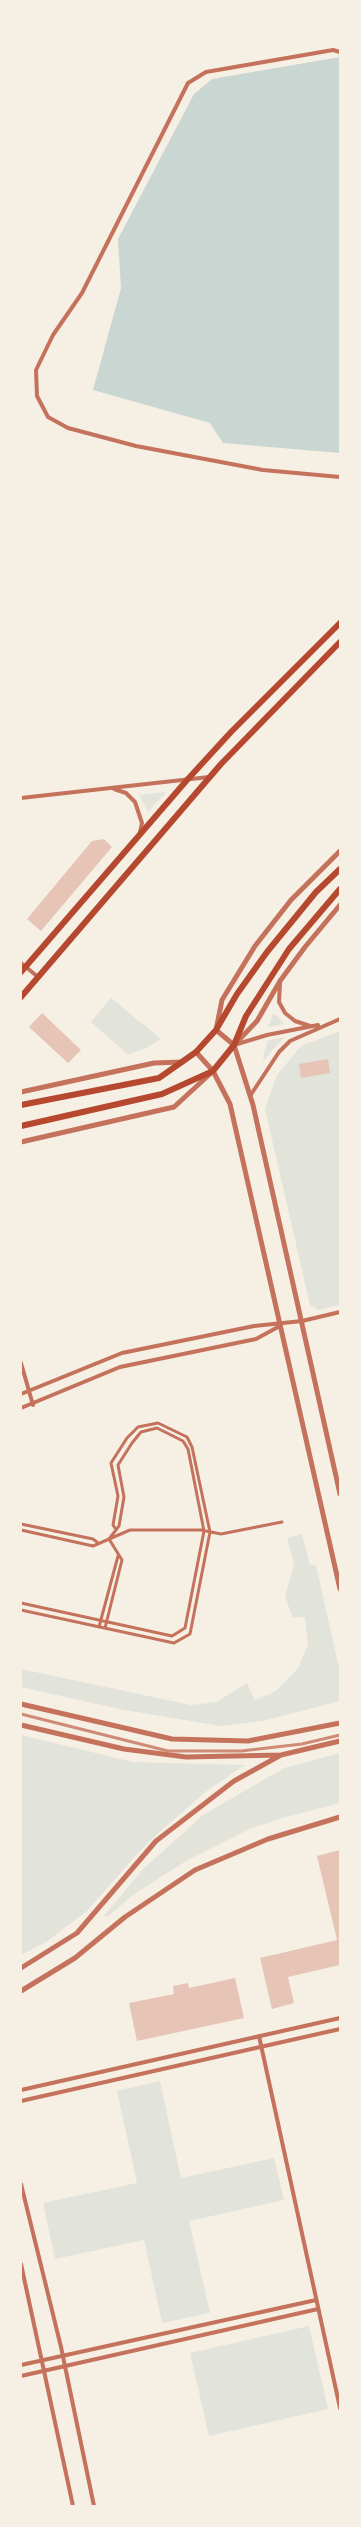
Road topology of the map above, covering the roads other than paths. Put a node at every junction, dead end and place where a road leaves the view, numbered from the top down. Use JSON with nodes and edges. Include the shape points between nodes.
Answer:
{"nodes":[{"id":1,"x":340,"y":52,"type":"edge"},
{"id":2,"x":340,"y":477,"type":"edge"},
{"id":3,"x":340,"y":623,"type":"edge"},
{"id":4,"x":340,"y":642,"type":"edge"},
{"id":5,"x":210,"y":777,"type":"junction"},
{"id":6,"x":187,"y":780,"type":"junction"},
{"id":7,"x":112,"y":788,"type":"junction"},
{"id":8,"x":21,"y":798,"type":"edge"},
{"id":9,"x":140,"y":832,"type":"junction"},
{"id":10,"x":340,"y":851,"type":"edge"},
{"id":11,"x":340,"y":869,"type":"edge"},
{"id":12,"x":340,"y":889,"type":"edge"},
{"id":13,"x":340,"y":905,"type":"edge"},
{"id":14,"x":22,"y":968,"type":"edge"},
{"id":15,"x":38,"y":977,"type":"junction"},
{"id":16,"x":280,"y":981,"type":"junction"},
{"id":17,"x":21,"y":997,"type":"edge"},
{"id":18,"x":340,"y":1019,"type":"edge"},
{"id":19,"x":323,"y":1024,"type":"junction"},
{"id":20,"x":311,"y":1026,"type":"junction"},
{"id":21,"x":216,"y":1030,"type":"junction"},
{"id":22,"x":234,"y":1045,"type":"junction"},
{"id":23,"x":196,"y":1052,"type":"junction"},
{"id":24,"x":182,"y":1062,"type":"junction"},
{"id":25,"x":213,"y":1071,"type":"junction"},
{"id":26,"x":21,"y":1090,"type":"edge"},
{"id":27,"x":250,"y":1096,"type":"junction"},
{"id":28,"x":21,"y":1105,"type":"edge"},
{"id":29,"x":21,"y":1126,"type":"edge"},
{"id":30,"x":21,"y":1142,"type":"edge"},
{"id":31,"x":340,"y":1312,"type":"edge"},
{"id":32,"x":302,"y":1321,"type":"junction"},
{"id":33,"x":280,"y":1325,"type":"junction"},
{"id":34,"x":21,"y":1363,"type":"edge"},
{"id":35,"x":29,"y":1392,"type":"junction"},
{"id":36,"x":21,"y":1394,"type":"edge"},
{"id":37,"x":33,"y":1405,"type":"junction"},
{"id":38,"x":21,"y":1407,"type":"edge"},
{"id":39,"x":340,"y":1494,"type":"edge"},
{"id":40,"x":282,"y":1522,"type":"dead end"},
{"id":41,"x":21,"y":1524,"type":"edge"},
{"id":42,"x":115,"y":1528,"type":"junction"},
{"id":43,"x":21,"y":1530,"type":"edge"},
{"id":44,"x":204,"y":1531,"type":"junction"},
{"id":45,"x":210,"y":1532,"type":"junction"},
{"id":46,"x":109,"y":1539,"type":"junction"},
{"id":47,"x":97,"y":1542,"type":"junction"},
{"id":48,"x":118,"y":1556,"type":"junction"},
{"id":49,"x":340,"y":1589,"type":"edge"},
{"id":50,"x":21,"y":1603,"type":"edge"},
{"id":51,"x":21,"y":1610,"type":"edge"},
{"id":52,"x":101,"y":1620,"type":"junction"},
{"id":53,"x":106,"y":1622,"type":"junction"},
{"id":54,"x":99,"y":1627,"type":"junction"},
{"id":55,"x":105,"y":1628,"type":"junction"},
{"id":56,"x":21,"y":1704,"type":"edge"},
{"id":57,"x":340,"y":1723,"type":"edge"},
{"id":58,"x":21,"y":1725,"type":"edge"},
{"id":59,"x":340,"y":1740,"type":"edge"},
{"id":60,"x":281,"y":1755,"type":"junction"},
{"id":61,"x":340,"y":1817,"type":"edge"},
{"id":62,"x":21,"y":1968,"type":"edge"},
{"id":63,"x":21,"y":1991,"type":"edge"},
{"id":64,"x":340,"y":2018,"type":"edge"},
{"id":65,"x":340,"y":2029,"type":"edge"},
{"id":66,"x":259,"y":2036,"type":"junction"},
{"id":67,"x":261,"y":2047,"type":"junction"},
{"id":68,"x":21,"y":2090,"type":"edge"},
{"id":69,"x":21,"y":2101,"type":"edge"},
{"id":70,"x":21,"y":2184,"type":"edge"},
{"id":71,"x":21,"y":2264,"type":"edge"},
{"id":72,"x":316,"y":2300,"type":"junction"},
{"id":73,"x":318,"y":2309,"type":"junction"},
{"id":74,"x":62,"y":2356,"type":"junction"},
{"id":75,"x":43,"y":2360,"type":"junction"},
{"id":76,"x":21,"y":2365,"type":"edge"},
{"id":77,"x":65,"y":2366,"type":"junction"},
{"id":78,"x":46,"y":2371,"type":"junction"},
{"id":79,"x":21,"y":2376,"type":"edge"},
{"id":80,"x":340,"y":2408,"type":"edge"},
{"id":81,"x":73,"y":2506,"type":"edge"},
{"id":82,"x":94,"y":2506,"type":"edge"}],
"edges":[{"from":1,"to":2,"type":"street","via":[[333,50],[206,72],[188,83],[82,293],[53,335],[36,370],[37,396],[48,417],[68,428],[136,446],[263,470]]},
{"from":3,"to":6,"type":"main road"},
{"from":4,"to":5,"type":"main road"},
{"from":5,"to":6,"type":"street"},
{"from":5,"to":15,"type":"main road"},
{"from":6,"to":7,"type":"street"},
{"from":6,"to":9,"type":"main road"},
{"from":7,"to":8,"type":"street"},
{"from":7,"to":9,"type":"street","via":[[126,793],[135,802],[142,822]]},
{"from":9,"to":14,"type":"main road"},
{"from":10,"to":21,"type":"street","via":[[291,900],[255,946],[222,1000]]},
{"from":11,"to":21,"type":"main road","via":[[316,892],[267,952],[237,994]]},
{"from":12,"to":22,"type":"main road","via":[[289,949],[246,1016]]},
{"from":13,"to":16,"type":"street","via":[[305,946]]},
{"from":14,"to":15,"type":"street"},
{"from":15,"to":17,"type":"main road"},
{"from":16,"to":20,"type":"street","via":[[279,1002],[285,1013],[295,1021]]},
{"from":16,"to":22,"type":"street","via":[[257,1021]]},
{"from":18,"to":19,"type":"street"},
{"from":19,"to":20,"type":"street"},
{"from":19,"to":27,"type":"street","via":[[287,1044]]},
{"from":20,"to":22,"type":"street","via":[[267,1034]]},
{"from":21,"to":22,"type":"street"},
{"from":21,"to":23,"type":"main road"},
{"from":22,"to":25,"type":"main road"},
{"from":22,"to":27,"type":"street"},
{"from":23,"to":24,"type":"main road"},
{"from":23,"to":25,"type":"street"},
{"from":24,"to":26,"type":"street","via":[[154,1063]]},
{"from":24,"to":28,"type":"main road","via":[[159,1078]]},
{"from":25,"to":29,"type":"main road","via":[[162,1094]]},
{"from":25,"to":30,"type":"street","via":[[174,1108]]},
{"from":25,"to":33,"type":"street","via":[[230,1104]]},
{"from":27,"to":32,"type":"street"},
{"from":31,"to":32,"type":"street"},
{"from":32,"to":33,"type":"street"},
{"from":32,"to":39,"type":"street"},
{"from":33,"to":35,"type":"street","via":[[254,1326],[122,1353]]},
{"from":33,"to":37,"type":"street","via":[[256,1338],[120,1367]]},
{"from":33,"to":49,"type":"street"},
{"from":34,"to":35,"type":"street"},
{"from":35,"to":36,"type":"street"},
{"from":35,"to":37,"type":"street"},
{"from":37,"to":38,"type":"street"},
{"from":40,"to":45,"type":"street","via":[[221,1534]]},
{"from":41,"to":47,"type":"street"},
{"from":42,"to":44,"type":"street","via":[[119,1526],[124,1497],[118,1465],[141,1432],[157,1428],[183,1441],[188,1449]]},
{"from":42,"to":45,"type":"street","via":[[113,1525],[118,1496],[111,1463],[138,1426],[158,1423],[187,1437],[192,1447]]},
{"from":42,"to":46,"type":"street"},
{"from":43,"to":47,"type":"street","via":[[93,1546]]},
{"from":44,"to":45,"type":"street"},
{"from":44,"to":46,"type":"street","via":[[130,1530]]},
{"from":44,"to":53,"type":"street","via":[[184,1628],[172,1636]]},
{"from":45,"to":55,"type":"street","via":[[190,1634],[174,1643]]},
{"from":46,"to":47,"type":"street"},
{"from":46,"to":48,"type":"street"},
{"from":48,"to":52,"type":"street"},
{"from":48,"to":53,"type":"street","via":[[122,1560]]},
{"from":50,"to":52,"type":"street"},
{"from":51,"to":54,"type":"street"},
{"from":52,"to":53,"type":"street"},
{"from":52,"to":54,"type":"street"},
{"from":53,"to":55,"type":"street"},
{"from":54,"to":55,"type":"street"},
{"from":56,"to":57,"type":"street","via":[[172,1738],[248,1741]]},
{"from":58,"to":60,"type":"street","via":[[154,1754],[186,1757]]},
{"from":59,"to":60,"type":"street"},
{"from":60,"to":62,"type":"street","via":[[234,1781],[156,1841],[77,1933]]},
{"from":61,"to":63,"type":"street","via":[[268,1839],[195,1870],[125,1917],[75,1958]]},
{"from":64,"to":66,"type":"street"},
{"from":65,"to":67,"type":"street"},
{"from":66,"to":67,"type":"street"},
{"from":66,"to":68,"type":"street"},
{"from":67,"to":69,"type":"street"},
{"from":67,"to":72,"type":"street"},
{"from":70,"to":74,"type":"street"},
{"from":71,"to":75,"type":"street"},
{"from":72,"to":73,"type":"street"},
{"from":72,"to":74,"type":"street"},
{"from":73,"to":77,"type":"street"},
{"from":73,"to":80,"type":"street"},
{"from":74,"to":75,"type":"street"},
{"from":74,"to":77,"type":"street"},
{"from":75,"to":76,"type":"street"},
{"from":75,"to":78,"type":"street"},
{"from":77,"to":78,"type":"street"},
{"from":77,"to":82,"type":"street"},
{"from":78,"to":79,"type":"street"},
{"from":78,"to":81,"type":"street"}]}
